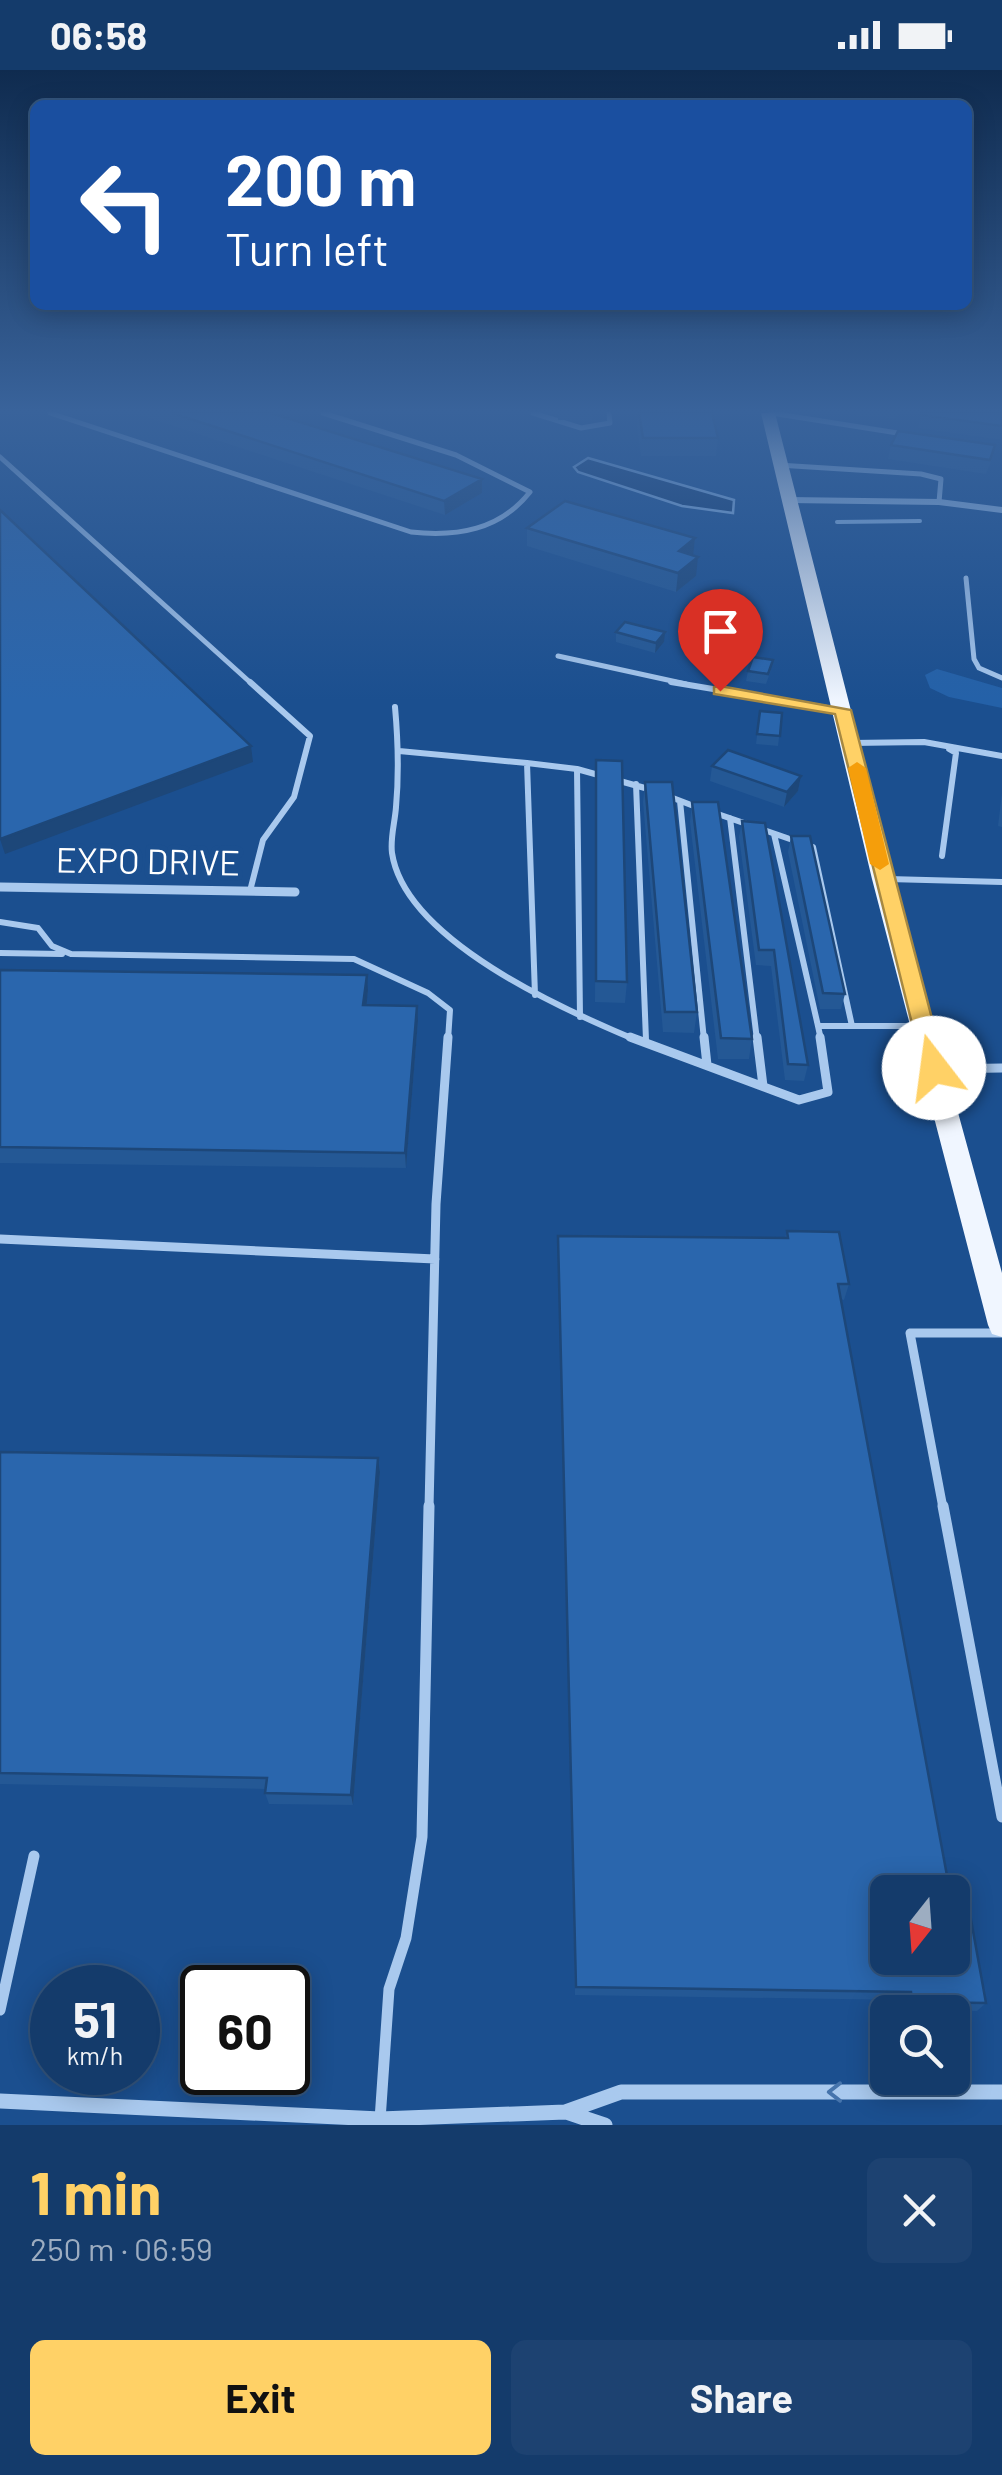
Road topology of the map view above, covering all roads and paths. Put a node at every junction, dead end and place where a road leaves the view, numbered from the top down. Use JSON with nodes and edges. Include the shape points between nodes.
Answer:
{"nodes":[{"id":1,"x":57,"y":509,"type":"edge"},
{"id":2,"x":332,"y":509,"type":"edge"},
{"id":3,"x":517,"y":509,"type":"edge"},
{"id":4,"x":790,"y":509,"type":"edge"},
{"id":5,"x":966,"y":578,"type":"dead end"},
{"id":6,"x":558,"y":656,"type":"dead end"},
{"id":7,"x":1002,"y":678,"type":"edge"},
{"id":8,"x":395,"y":707,"type":"dead end"},
{"id":9,"x":843,"y":710,"type":"junction"},
{"id":10,"x":851,"y":743,"type":"junction"},
{"id":11,"x":945,"y":747,"type":"junction"},
{"id":12,"x":399,"y":751,"type":"junction"},
{"id":13,"x":1002,"y":756,"type":"edge"},
{"id":14,"x":527,"y":763,"type":"junction"},
{"id":15,"x":577,"y":769,"type":"junction"},
{"id":16,"x":636,"y":784,"type":"junction"},
{"id":17,"x":680,"y":802,"type":"junction"},
{"id":18,"x":730,"y":818,"type":"junction"},
{"id":19,"x":774,"y":834,"type":"junction"},
{"id":20,"x":942,"y":856,"type":"dead end"},
{"id":21,"x":884,"y":879,"type":"junction"},
{"id":22,"x":1002,"y":882,"type":"edge"},
{"id":23,"x":0,"y":886,"type":"edge"},
{"id":24,"x":250,"y":891,"type":"junction"},
{"id":25,"x":295,"y":892,"type":"dead end"},
{"id":26,"x":0,"y":922,"type":"edge"},
{"id":27,"x":0,"y":953,"type":"edge"},
{"id":28,"x":71,"y":954,"type":"junction"},
{"id":29,"x":534,"y":995,"type":"junction"},
{"id":30,"x":580,"y":1017,"type":"junction"},
{"id":31,"x":818,"y":1026,"type":"junction"},
{"id":32,"x":852,"y":1026,"type":"junction"},
{"id":33,"x":923,"y":1026,"type":"junction"},
{"id":34,"x":646,"y":1040,"type":"junction"},
{"id":35,"x":707,"y":1065,"type":"junction"},
{"id":36,"x":934,"y":1068,"type":"junction"},
{"id":37,"x":1002,"y":1068,"type":"edge"},
{"id":38,"x":763,"y":1086,"type":"junction"},
{"id":39,"x":0,"y":1239,"type":"edge"},
{"id":40,"x":435,"y":1259,"type":"junction"},
{"id":41,"x":1002,"y":1325,"type":"edge"},
{"id":42,"x":1002,"y":1333,"type":"edge"},
{"id":43,"x":1002,"y":1817,"type":"edge"},
{"id":44,"x":34,"y":1856,"type":"dead end"},
{"id":45,"x":0,"y":2010,"type":"edge"},
{"id":46,"x":1002,"y":2092,"type":"edge"},
{"id":47,"x":0,"y":2101,"type":"edge"},
{"id":48,"x":565,"y":2112,"type":"junction"},
{"id":49,"x":380,"y":2122,"type":"edge"},
{"id":50,"x":605,"y":2125,"type":"edge"}],
"edges":[{"from":1,"to":24,"type":"lane","via":[[310,736],[294,797],[263,840]]},
{"from":2,"to":3,"type":"lane","via":[[429,534],[472,532]]},
{"from":4,"to":9,"type":"main road"},
{"from":5,"to":7,"type":"lane","via":[[974,659],[978,668]]},
{"from":6,"to":9,"type":"lane"},
{"from":8,"to":12,"type":"lane"},
{"from":9,"to":10,"type":"main road"},
{"from":10,"to":11,"type":"lane"},
{"from":10,"to":21,"type":"main road"},
{"from":11,"to":13,"type":"lane"},
{"from":11,"to":20,"type":"lane","via":[[956,753]]},
{"from":12,"to":14,"type":"lane"},
{"from":12,"to":29,"type":"lane","via":[[393,858],[427,922]]},
{"from":14,"to":15,"type":"lane"},
{"from":14,"to":29,"type":"lane"},
{"from":15,"to":16,"type":"lane"},
{"from":15,"to":30,"type":"lane"},
{"from":16,"to":17,"type":"lane"},
{"from":16,"to":34,"type":"lane"},
{"from":17,"to":18,"type":"lane"},
{"from":17,"to":35,"type":"lane"},
{"from":18,"to":19,"type":"lane"},
{"from":18,"to":38,"type":"lane"},
{"from":19,"to":31,"type":"lane"},
{"from":19,"to":32,"type":"lane","via":[[813,846]]},
{"from":21,"to":22,"type":"lane"},
{"from":21,"to":33,"type":"main road"},
{"from":23,"to":24,"type":"street","name":"EXPO DRIVE"},
{"from":24,"to":25,"type":"street","name":"EXPO DRIVE"},
{"from":26,"to":28,"type":"lane","via":[[38,928],[52,946]]},
{"from":27,"to":28,"type":"lane"},
{"from":28,"to":40,"type":"lane","via":[[354,959],[445,1004],[450,1016]]},
{"from":29,"to":30,"type":"lane"},
{"from":30,"to":34,"type":"lane"},
{"from":31,"to":32,"type":"lane"},
{"from":31,"to":38,"type":"lane","via":[[828,1092],[800,1100]]},
{"from":32,"to":33,"type":"lane"},
{"from":33,"to":36,"type":"main road"},
{"from":34,"to":35,"type":"lane"},
{"from":35,"to":38,"type":"lane"},
{"from":36,"to":37,"type":"lane"},
{"from":36,"to":41,"type":"main road"},
{"from":39,"to":40,"type":"lane"},
{"from":40,"to":49,"type":"lane","via":[[422,1837],[406,1938],[389,1989]]},
{"from":42,"to":43,"type":"lane","via":[[910,1333]]},
{"from":44,"to":45,"type":"lane"},
{"from":46,"to":48,"type":"street","one_way":true,"via":[[622,2092]]},
{"from":47,"to":49,"type":"street"},
{"from":48,"to":49,"type":"street"},
{"from":48,"to":50,"type":"street"}]}
